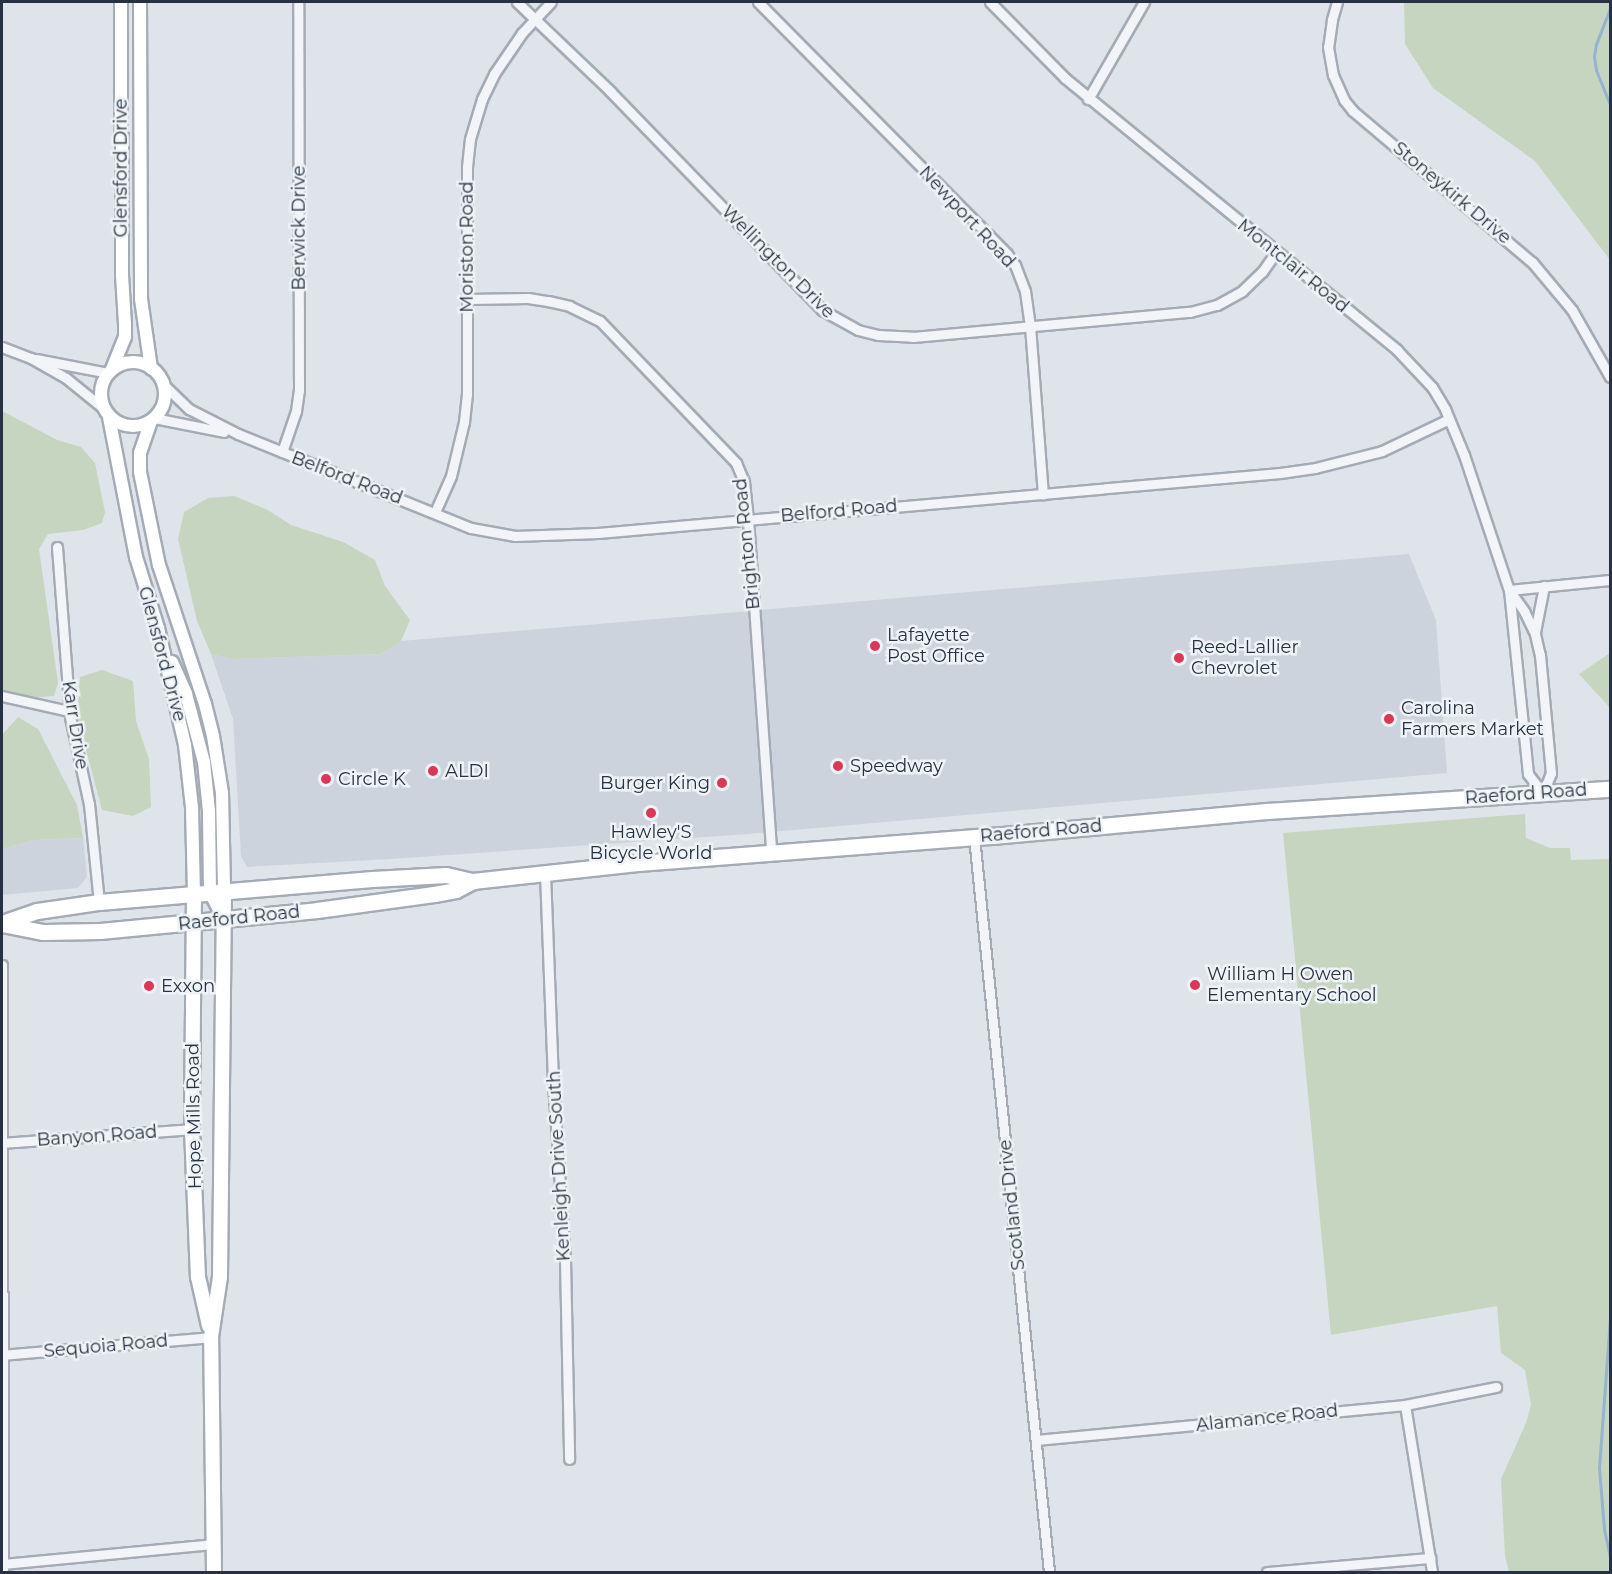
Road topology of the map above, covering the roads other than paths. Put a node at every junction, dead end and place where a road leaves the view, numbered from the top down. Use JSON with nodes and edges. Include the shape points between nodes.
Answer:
{"nodes":[{"id":1,"x":121,"y":2,"type":"edge"},
{"id":2,"x":140,"y":2,"type":"edge"},
{"id":3,"x":298,"y":2,"type":"edge"},
{"id":4,"x":517,"y":2,"type":"edge"},
{"id":5,"x":551,"y":2,"type":"edge"},
{"id":6,"x":758,"y":2,"type":"edge"},
{"id":7,"x":990,"y":2,"type":"edge"},
{"id":8,"x":1144,"y":2,"type":"edge"},
{"id":9,"x":1338,"y":2,"type":"edge"},
{"id":10,"x":537,"y":18,"type":"junction"},
{"id":11,"x":1088,"y":99,"type":"junction"},
{"id":12,"x":1276,"y":252,"type":"junction"},
{"id":13,"x":468,"y":299,"type":"junction"},
{"id":14,"x":1030,"y":326,"type":"junction"},
{"id":15,"x":2,"y":347,"type":"edge"},
{"id":16,"x":31,"y":358,"type":"junction"},
{"id":17,"x":151,"y":368,"type":"junction"},
{"id":18,"x":110,"y":371,"type":"junction"},
{"id":19,"x":1611,"y":377,"type":"edge"},
{"id":20,"x":163,"y":384,"type":"junction"},
{"id":21,"x":106,"y":412,"type":"junction"},
{"id":22,"x":1449,"y":419,"type":"junction"},
{"id":23,"x":152,"y":420,"type":"junction"},
{"id":24,"x":238,"y":434,"type":"junction"},
{"id":25,"x":282,"y":452,"type":"junction"},
{"id":26,"x":1043,"y":494,"type":"junction"},
{"id":27,"x":435,"y":512,"type":"junction"},
{"id":28,"x":748,"y":519,"type":"junction"},
{"id":29,"x":57,"y":547,"type":"dead end"},
{"id":30,"x":1611,"y":580,"type":"edge"},
{"id":31,"x":1544,"y":586,"type":"junction"},
{"id":32,"x":1509,"y":590,"type":"junction"},
{"id":33,"x":158,"y":628,"type":"junction"},
{"id":34,"x":1535,"y":634,"type":"junction"},
{"id":35,"x":2,"y":696,"type":"edge"},
{"id":36,"x":69,"y":711,"type":"junction"},
{"id":37,"x":1611,"y":789,"type":"edge"},
{"id":38,"x":1544,"y":793,"type":"junction"},
{"id":39,"x":974,"y":837,"type":"junction"},
{"id":40,"x":771,"y":852,"type":"junction"},
{"id":41,"x":545,"y":873,"type":"junction"},
{"id":42,"x":473,"y":880,"type":"junction"},
{"id":43,"x":217,"y":892,"type":"junction"},
{"id":44,"x":194,"y":894,"type":"junction"},
{"id":45,"x":99,"y":902,"type":"junction"},
{"id":46,"x":224,"y":919,"type":"junction"},
{"id":47,"x":194,"y":922,"type":"junction"},
{"id":48,"x":2,"y":924,"type":"edge"},
{"id":49,"x":2,"y":965,"type":"edge"},
{"id":50,"x":192,"y":1129,"type":"junction"},
{"id":51,"x":3,"y":1143,"type":"edge"},
{"id":52,"x":211,"y":1337,"type":"junction"},
{"id":53,"x":2,"y":1355,"type":"edge"},
{"id":54,"x":1496,"y":1387,"type":"dead end"},
{"id":55,"x":1405,"y":1405,"type":"junction"},
{"id":56,"x":1036,"y":1440,"type":"junction"},
{"id":57,"x":569,"y":1459,"type":"dead end"},
{"id":58,"x":213,"y":1545,"type":"junction"},
{"id":59,"x":1430,"y":1558,"type":"junction"},
{"id":60,"x":2,"y":1566,"type":"edge"},
{"id":61,"x":214,"y":1572,"type":"edge"},
{"id":62,"x":1049,"y":1572,"type":"edge"},
{"id":63,"x":1267,"y":1572,"type":"edge"},
{"id":64,"x":1432,"y":1572,"type":"edge"}],
"edges":[{"from":1,"to":18,"type":"main road","name":"Glensford Drive","via":[[125,337]]},
{"from":2,"to":17,"type":"main road","name":"Glensford Drive","via":[[141,299]]},
{"from":3,"to":25,"type":"street","name":"Berwick Drive","via":[[299,390]]},
{"from":4,"to":10,"type":"street","name":"Wellington Drive"},
{"from":5,"to":10,"type":"street","name":"Moriston Road"},
{"from":6,"to":14,"type":"street","name":"Newport Road","via":[[1007,254],[1021,278]]},
{"from":7,"to":11,"type":"street","name":"Montclair Road"},
{"from":8,"to":11,"type":"street"},
{"from":9,"to":19,"type":"street","name":"Stoneykirk Drive","via":[[1328,47],[1333,75],[1344,100],[1532,262],[1572,310]]},
{"from":10,"to":13,"type":"street","name":"Moriston Road","via":[[494,74],[475,119],[467,167]]},
{"from":10,"to":14,"type":"street","name":"Wellington Drive","via":[[833,318],[858,330],[892,337]]},
{"from":11,"to":12,"type":"street","name":"Montclair Road"},
{"from":12,"to":14,"type":"street","name":"Wellington Drive","via":[[1242,291],[1204,309]]},
{"from":12,"to":22,"type":"street","name":"Montclair Road","via":[[1397,350],[1432,387]]},
{"from":13,"to":27,"type":"street","name":"Moriston Road","via":[[464,422],[451,476]]},
{"from":13,"to":28,"type":"street","name":"Brighton Road","via":[[548,301],[588,314],[611,329],[736,463],[744,482]]},
{"from":14,"to":26,"type":"street","name":"Newport Road"},
{"from":15,"to":16,"type":"street"},
{"from":16,"to":18,"type":"street"},
{"from":16,"to":21,"type":"street","via":[[79,386]]},
{"from":17,"to":18,"type":"main road","via":[[132,362]]},
{"from":17,"to":20,"type":"main road"},
{"from":18,"to":21,"type":"main road","via":[[101,387]]},
{"from":20,"to":23,"type":"main road","via":[[163,405]]},
{"from":20,"to":24,"type":"street","name":"Belford Road","via":[[189,409]]},
{"from":21,"to":23,"type":"main road","via":[[129,426]]},
{"from":21,"to":33,"type":"main road","name":"Glensford Drive","via":[[136,557]]},
{"from":22,"to":26,"type":"street","name":"Belford Road","via":[[1382,451],[1315,468]]},
{"from":22,"to":32,"type":"street","name":"Montclair Road"},
{"from":23,"to":24,"type":"street","name":"Belford Road"},
{"from":23,"to":43,"type":"main road","name":"Glensford Drive","via":[[140,453],[140,472],[159,565],[213,736],[222,793]]},
{"from":24,"to":25,"type":"street","name":"Belford Road"},
{"from":25,"to":27,"type":"street","name":"Belford Road"},
{"from":26,"to":28,"type":"street","name":"Belford Road"},
{"from":27,"to":28,"type":"street","name":"Belford Road","via":[[471,528],[515,536],[598,533]]},
{"from":28,"to":40,"type":"street","name":"Brighton Road"},
{"from":29,"to":36,"type":"street","name":"Karr Drive"},
{"from":30,"to":31,"type":"street"},
{"from":31,"to":32,"type":"street"},
{"from":31,"to":34,"type":"street"},
{"from":32,"to":34,"type":"street","name":"Montclair Road"},
{"from":32,"to":38,"type":"street","name":"Montclair Road","via":[[1528,774]]},
{"from":33,"to":43,"type":"main road","via":[[186,694],[204,762]]},
{"from":33,"to":44,"type":"main road","name":"Glensford Drive","via":[[190,776]]},
{"from":34,"to":38,"type":"street","name":"Montclair Road","via":[[1551,772]]},
{"from":35,"to":36,"type":"street"},
{"from":36,"to":45,"type":"street","name":"Karr Drive","via":[[89,804]]},
{"from":37,"to":38,"type":"highway","name":"Raeford Road"},
{"from":38,"to":39,"type":"highway","name":"Raeford Road","via":[[1277,810]]},
{"from":39,"to":40,"type":"highway","name":"Raeford Road"},
{"from":39,"to":56,"type":"street","name":"Scotland Drive"},
{"from":40,"to":41,"type":"highway","name":"Raeford Road"},
{"from":41,"to":42,"type":"highway","name":"Raeford Road"},
{"from":41,"to":57,"type":"street","name":"Kenleigh Drive South","via":[[565,1260]]},
{"from":42,"to":43,"type":"highway","name":"Raeford Road","via":[[446,875]]},
{"from":42,"to":46,"type":"highway","name":"Raeford Road","via":[[456,890],[434,894]]},
{"from":43,"to":44,"type":"highway","name":"Raeford Road"},
{"from":43,"to":46,"type":"main road","name":"Hope Mills Road"},
{"from":44,"to":45,"type":"highway","name":"Raeford Road"},
{"from":44,"to":47,"type":"main road","name":"Hope Mills Road"},
{"from":45,"to":48,"type":"highway","name":"Raeford Road","via":[[37,911]]},
{"from":46,"to":47,"type":"highway","name":"Raeford Road"},
{"from":46,"to":52,"type":"main road","name":"Hope Mills Road","via":[[220,1277]]},
{"from":47,"to":48,"type":"highway","name":"Raeford Road","via":[[63,932]]},
{"from":47,"to":50,"type":"main road","name":"Hope Mills Road"},
{"from":49,"to":51,"type":"street"},
{"from":50,"to":51,"type":"street","name":"Banyon Road"},
{"from":50,"to":52,"type":"main road","name":"Hope Mills Road","via":[[198,1276]]},
{"from":51,"to":53,"type":"street"},
{"from":52,"to":53,"type":"street","name":"Sequoia Road"},
{"from":52,"to":58,"type":"main road","name":"Hope Mills Road"},
{"from":53,"to":60,"type":"street"},
{"from":54,"to":55,"type":"street","name":"Alamance Road"},
{"from":55,"to":56,"type":"street","name":"Alamance Road"},
{"from":55,"to":59,"type":"street"},
{"from":56,"to":62,"type":"street","name":"Scotland Drive"},
{"from":58,"to":60,"type":"street"},
{"from":58,"to":61,"type":"main road","name":"Hope Mills Road"},
{"from":59,"to":63,"type":"street"},
{"from":59,"to":64,"type":"street"}]}
